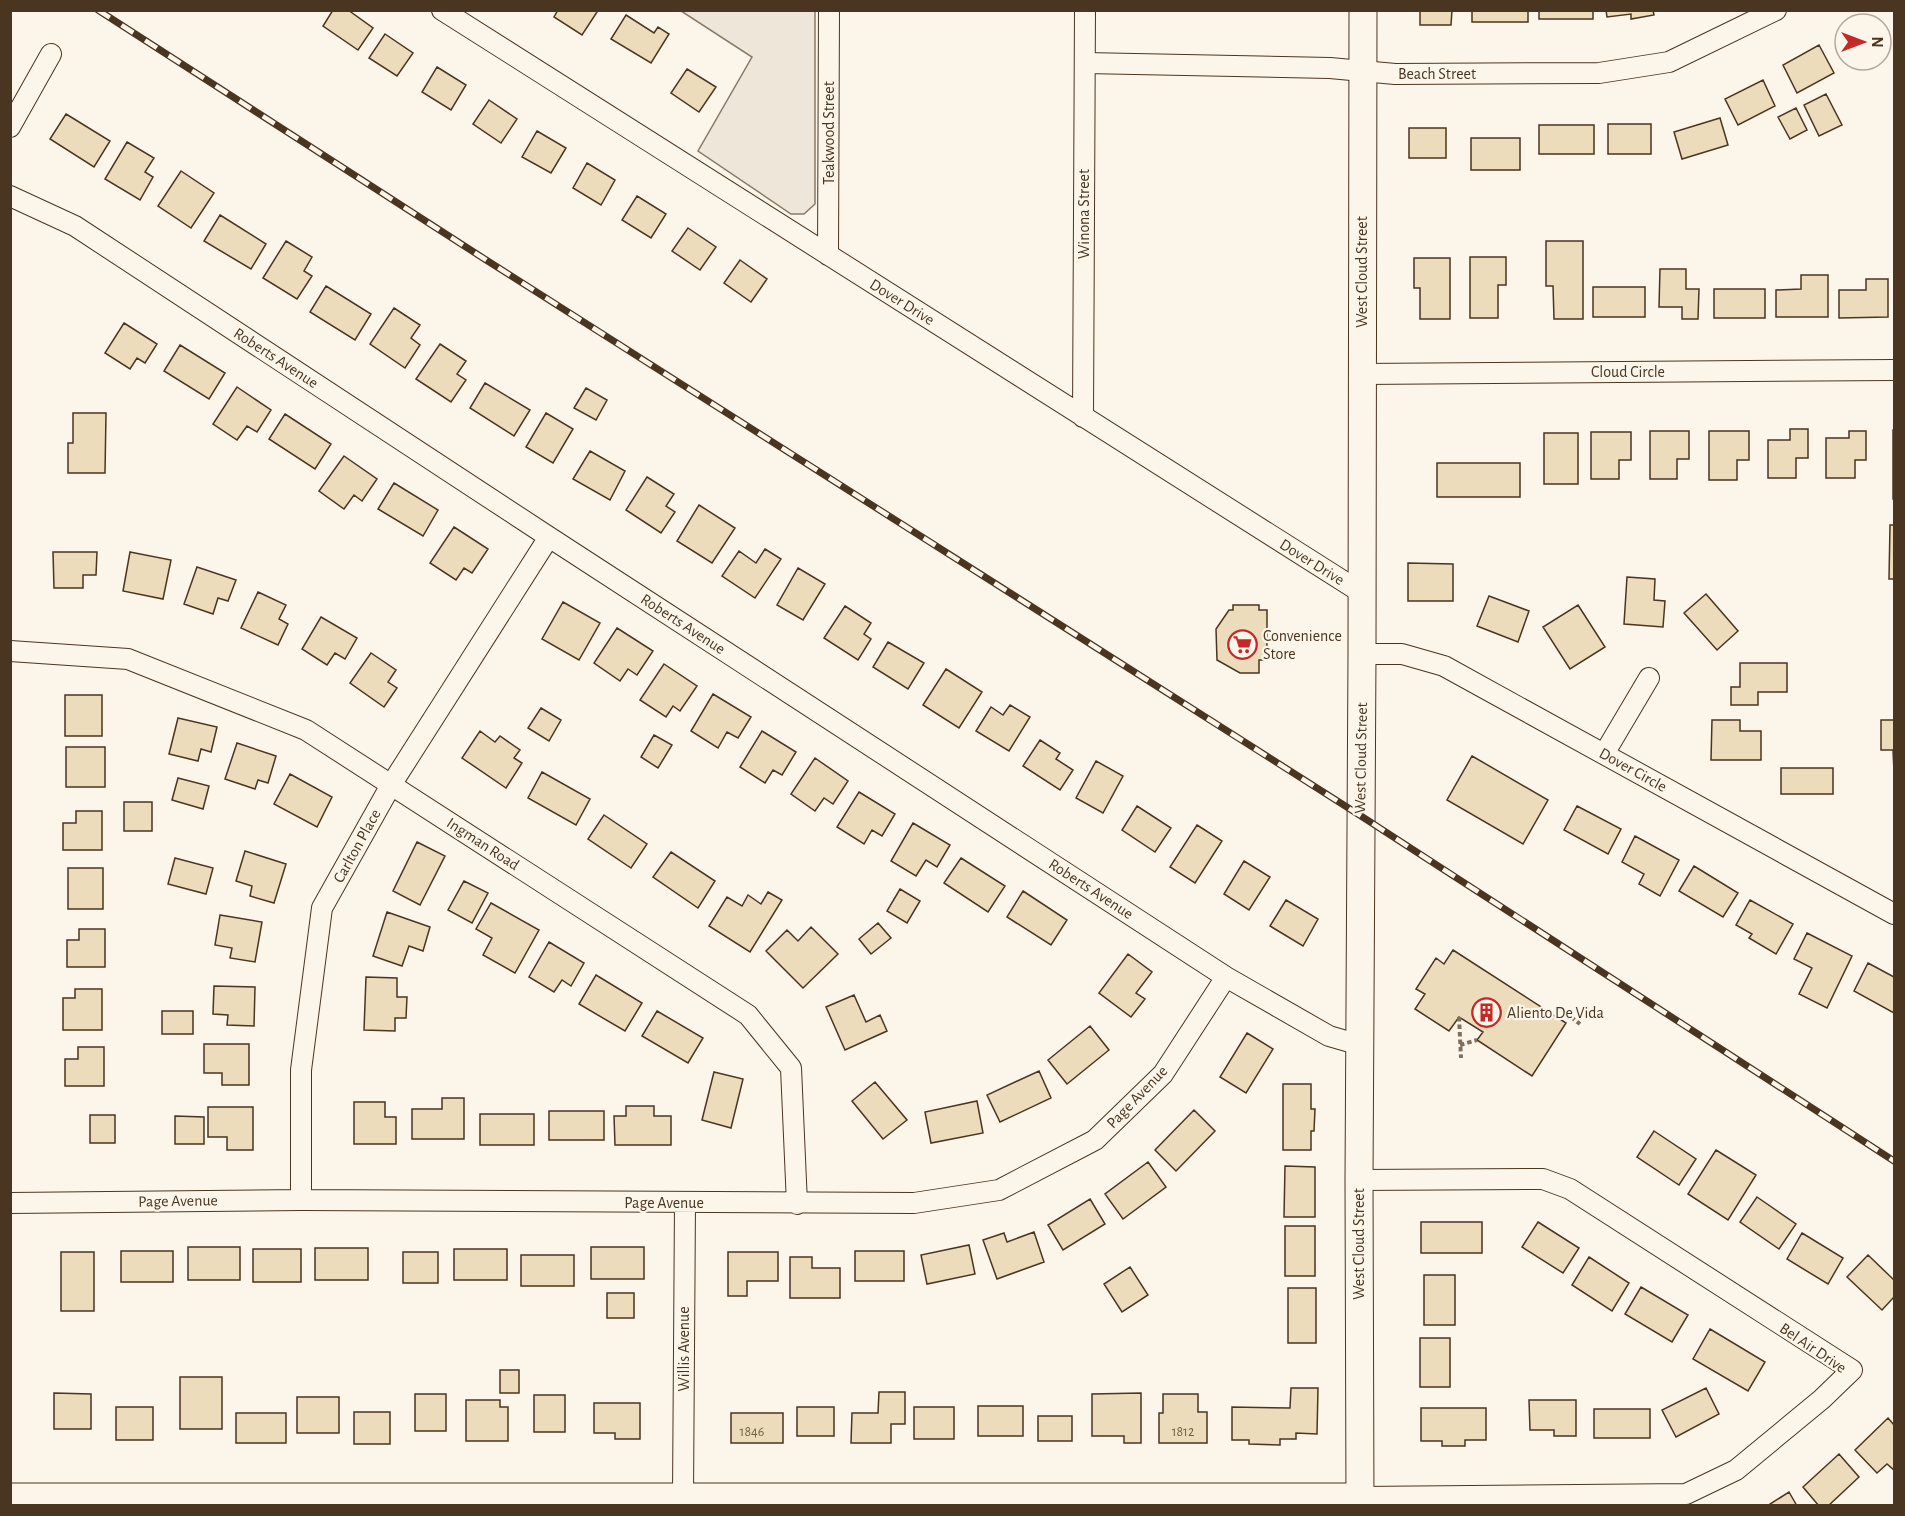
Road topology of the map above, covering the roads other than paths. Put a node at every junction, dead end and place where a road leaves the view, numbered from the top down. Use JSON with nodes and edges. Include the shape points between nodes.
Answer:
{"nodes":[{"id":1,"x":442,"y":10,"type":"edge"},
{"id":2,"x":829,"y":10,"type":"edge"},
{"id":3,"x":1086,"y":10,"type":"edge"},
{"id":4,"x":1363,"y":10,"type":"edge"},
{"id":5,"x":1776,"y":10,"type":"edge"},
{"id":6,"x":51,"y":54,"type":"dead end"},
{"id":7,"x":1085,"y":63,"type":"junction"},
{"id":8,"x":1363,"y":72,"type":"junction"},
{"id":9,"x":10,"y":128,"type":"edge"},
{"id":10,"x":10,"y":196,"type":"edge"},
{"id":11,"x":828,"y":255,"type":"junction"},
{"id":12,"x":1894,"y":370,"type":"edge"},
{"id":13,"x":1362,"y":374,"type":"junction"},
{"id":14,"x":1083,"y":417,"type":"junction"},
{"id":15,"x":549,"y":537,"type":"junction"},
{"id":16,"x":1362,"y":593,"type":"junction"},
{"id":17,"x":10,"y":651,"type":"edge"},
{"id":18,"x":1362,"y":654,"type":"junction"},
{"id":19,"x":1649,"y":678,"type":"dead end"},
{"id":20,"x":1604,"y":754,"type":"junction"},
{"id":21,"x":391,"y":785,"type":"junction"},
{"id":22,"x":1894,"y":914,"type":"edge"},
{"id":23,"x":1226,"y":977,"type":"junction"},
{"id":24,"x":1360,"y":1045,"type":"junction"},
{"id":25,"x":1359,"y":1180,"type":"junction"},
{"id":26,"x":301,"y":1200,"type":"junction"},
{"id":27,"x":10,"y":1203,"type":"edge"},
{"id":28,"x":685,"y":1203,"type":"junction"},
{"id":29,"x":797,"y":1204,"type":"junction"},
{"id":30,"x":683,"y":1496,"type":"junction"},
{"id":31,"x":10,"y":1497,"type":"edge"},
{"id":32,"x":60,"y":1501,"type":"edge"},
{"id":33,"x":392,"y":1501,"type":"edge"},
{"id":34,"x":713,"y":1501,"type":"edge"},
{"id":35,"x":1360,"y":1501,"type":"edge"},
{"id":36,"x":1037,"y":1502,"type":"edge"}],
"edges":[{"from":1,"to":11,"type":"street","name":"Dover Drive"},
{"from":2,"to":11,"type":"street","name":"Teakwood Street"},
{"from":3,"to":7,"type":"street","name":"Winona Street"},
{"from":4,"to":8,"type":"main road","name":"West Cloud Street"},
{"from":5,"to":8,"type":"street","name":"Beach Street","via":[[1669,62],[1599,73]]},
{"from":6,"to":9,"type":"street"},
{"from":7,"to":8,"type":"street","name":"Beach Street"},
{"from":7,"to":14,"type":"street","name":"Winona Street"},
{"from":8,"to":13,"type":"main road","name":"West Cloud Street"},
{"from":10,"to":15,"type":"street","name":"Roberts Avenue","via":[[75,226]]},
{"from":11,"to":14,"type":"street","name":"Dover Drive"},
{"from":12,"to":13,"type":"street","name":"Cloud Circle"},
{"from":13,"to":16,"type":"main road","name":"West Cloud Street"},
{"from":14,"to":16,"type":"street","name":"Dover Drive"},
{"from":15,"to":21,"type":"street","name":"Carlton Place"},
{"from":15,"to":23,"type":"street","name":"Roberts Avenue"},
{"from":16,"to":18,"type":"main road","name":"West Cloud Street"},
{"from":17,"to":21,"type":"street","name":"Ingman Road","via":[[128,660],[306,730]]},
{"from":18,"to":20,"type":"street","name":"Dover Circle","via":[[1402,654],[1444,666]]},
{"from":18,"to":24,"type":"main road","name":"West Cloud Street"},
{"from":19,"to":20,"type":"street"},
{"from":20,"to":22,"type":"street","name":"Dover Circle"},
{"from":21,"to":26,"type":"street","name":"Carlton Place","via":[[322,908],[301,1070]]},
{"from":21,"to":29,"type":"street","name":"Ingman Road","via":[[748,1015],[791,1068]]},
{"from":23,"to":24,"type":"street","name":"Roberts Avenue","via":[[1329,1036]]},
{"from":23,"to":29,"type":"street","name":"Page Avenue","via":[[1163,1074],[1095,1140],[999,1190],[914,1203]]},
{"from":24,"to":25,"type":"main road","name":"West Cloud Street"},
{"from":25,"to":35,"type":"main road","name":"West Cloud Street"},
{"from":25,"to":35,"type":"street","name":"Bel Air Drive","via":[[1543,1179],[1570,1189],[1852,1370],[1737,1470],[1686,1494]]},
{"from":26,"to":27,"type":"street","name":"Page Avenue"},
{"from":26,"to":28,"type":"street","name":"Page Avenue"},
{"from":28,"to":29,"type":"street","name":"Page Avenue"},
{"from":28,"to":30,"type":"street","name":"Willis Avenue"},
{"from":30,"to":33,"type":"main road"},
{"from":30,"to":34,"type":"main road"},
{"from":31,"to":32,"type":"main road"},
{"from":32,"to":33,"type":"main road"},
{"from":34,"to":36,"type":"main road"},
{"from":35,"to":36,"type":"main road"}]}
